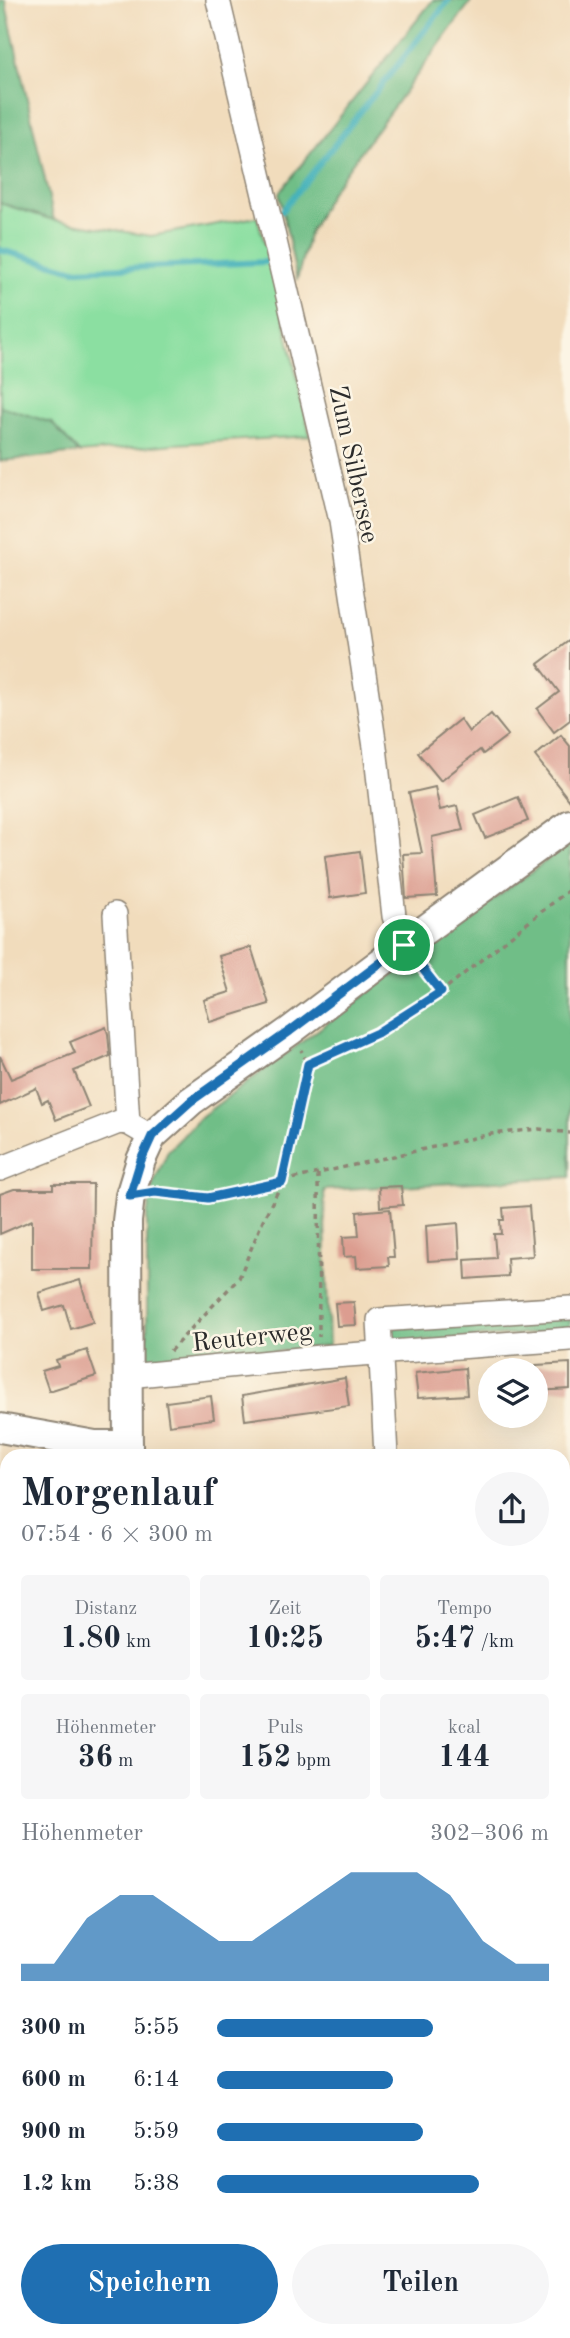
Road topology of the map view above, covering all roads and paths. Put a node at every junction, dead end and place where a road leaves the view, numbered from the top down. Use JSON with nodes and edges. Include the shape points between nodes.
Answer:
{"nodes":[{"id":1,"x":218,"y":0,"type":"edge"},
{"id":2,"x":570,"y":824,"type":"edge"},
{"id":3,"x":570,"y":889,"type":"edge"},
{"id":4,"x":115,"y":914,"type":"dead end"},
{"id":5,"x":404,"y":945,"type":"junction"},
{"id":6,"x":441,"y":992,"type":"junction"},
{"id":7,"x":290,"y":1031,"type":"junction"},
{"id":8,"x":308,"y":1064,"type":"junction"},
{"id":9,"x":140,"y":1130,"type":"junction"},
{"id":10,"x":570,"y":1133,"type":"edge"},
{"id":11,"x":0,"y":1169,"type":"edge"},
{"id":12,"x":318,"y":1174,"type":"junction"},
{"id":13,"x":282,"y":1182,"type":"junction"},
{"id":14,"x":130,"y":1196,"type":"junction"},
{"id":15,"x":570,"y":1308,"type":"edge"},
{"id":16,"x":570,"y":1339,"type":"edge"},
{"id":17,"x":382,"y":1354,"type":"junction"},
{"id":18,"x":320,"y":1357,"type":"junction"},
{"id":19,"x":137,"y":1376,"type":"junction"},
{"id":20,"x":0,"y":1428,"type":"edge"},
{"id":21,"x":117,"y":1449,"type":"edge"},
{"id":22,"x":128,"y":1449,"type":"edge"},
{"id":23,"x":386,"y":1449,"type":"edge"}],
"edges":[{"from":1,"to":5,"type":"street","name":"Zum Silbersee","via":[[341,522],[374,740],[394,916]]},
{"from":2,"to":5,"type":"street"},
{"from":3,"to":6,"type":"path"},
{"from":4,"to":9,"type":"street"},
{"from":5,"to":6,"type":"path"},
{"from":5,"to":7,"type":"street"},
{"from":6,"to":8,"type":"path","via":[[377,1033]]},
{"from":7,"to":8,"type":"path"},
{"from":7,"to":9,"type":"street","via":[[191,1101]]},
{"from":8,"to":13,"type":"path"},
{"from":9,"to":11,"type":"street","via":[[119,1122]]},
{"from":9,"to":14,"type":"street","via":[[141,1160]]},
{"from":10,"to":12,"type":"path","via":[[539,1129],[491,1134]]},
{"from":12,"to":13,"type":"path"},
{"from":12,"to":18,"type":"path"},
{"from":13,"to":14,"type":"path","via":[[208,1198],[155,1192]]},
{"from":13,"to":19,"type":"path","via":[[239,1279]]},
{"from":14,"to":19,"type":"street","via":[[127,1222]]},
{"from":15,"to":17,"type":"street","via":[[379,1320]]},
{"from":16,"to":17,"type":"street","name":"Reuterweg"},
{"from":17,"to":18,"type":"street","name":"Reuterweg"},
{"from":17,"to":23,"type":"street"},
{"from":18,"to":19,"type":"street","name":"Reuterweg"},
{"from":19,"to":22,"type":"street"},
{"from":20,"to":21,"type":"street"}]}
